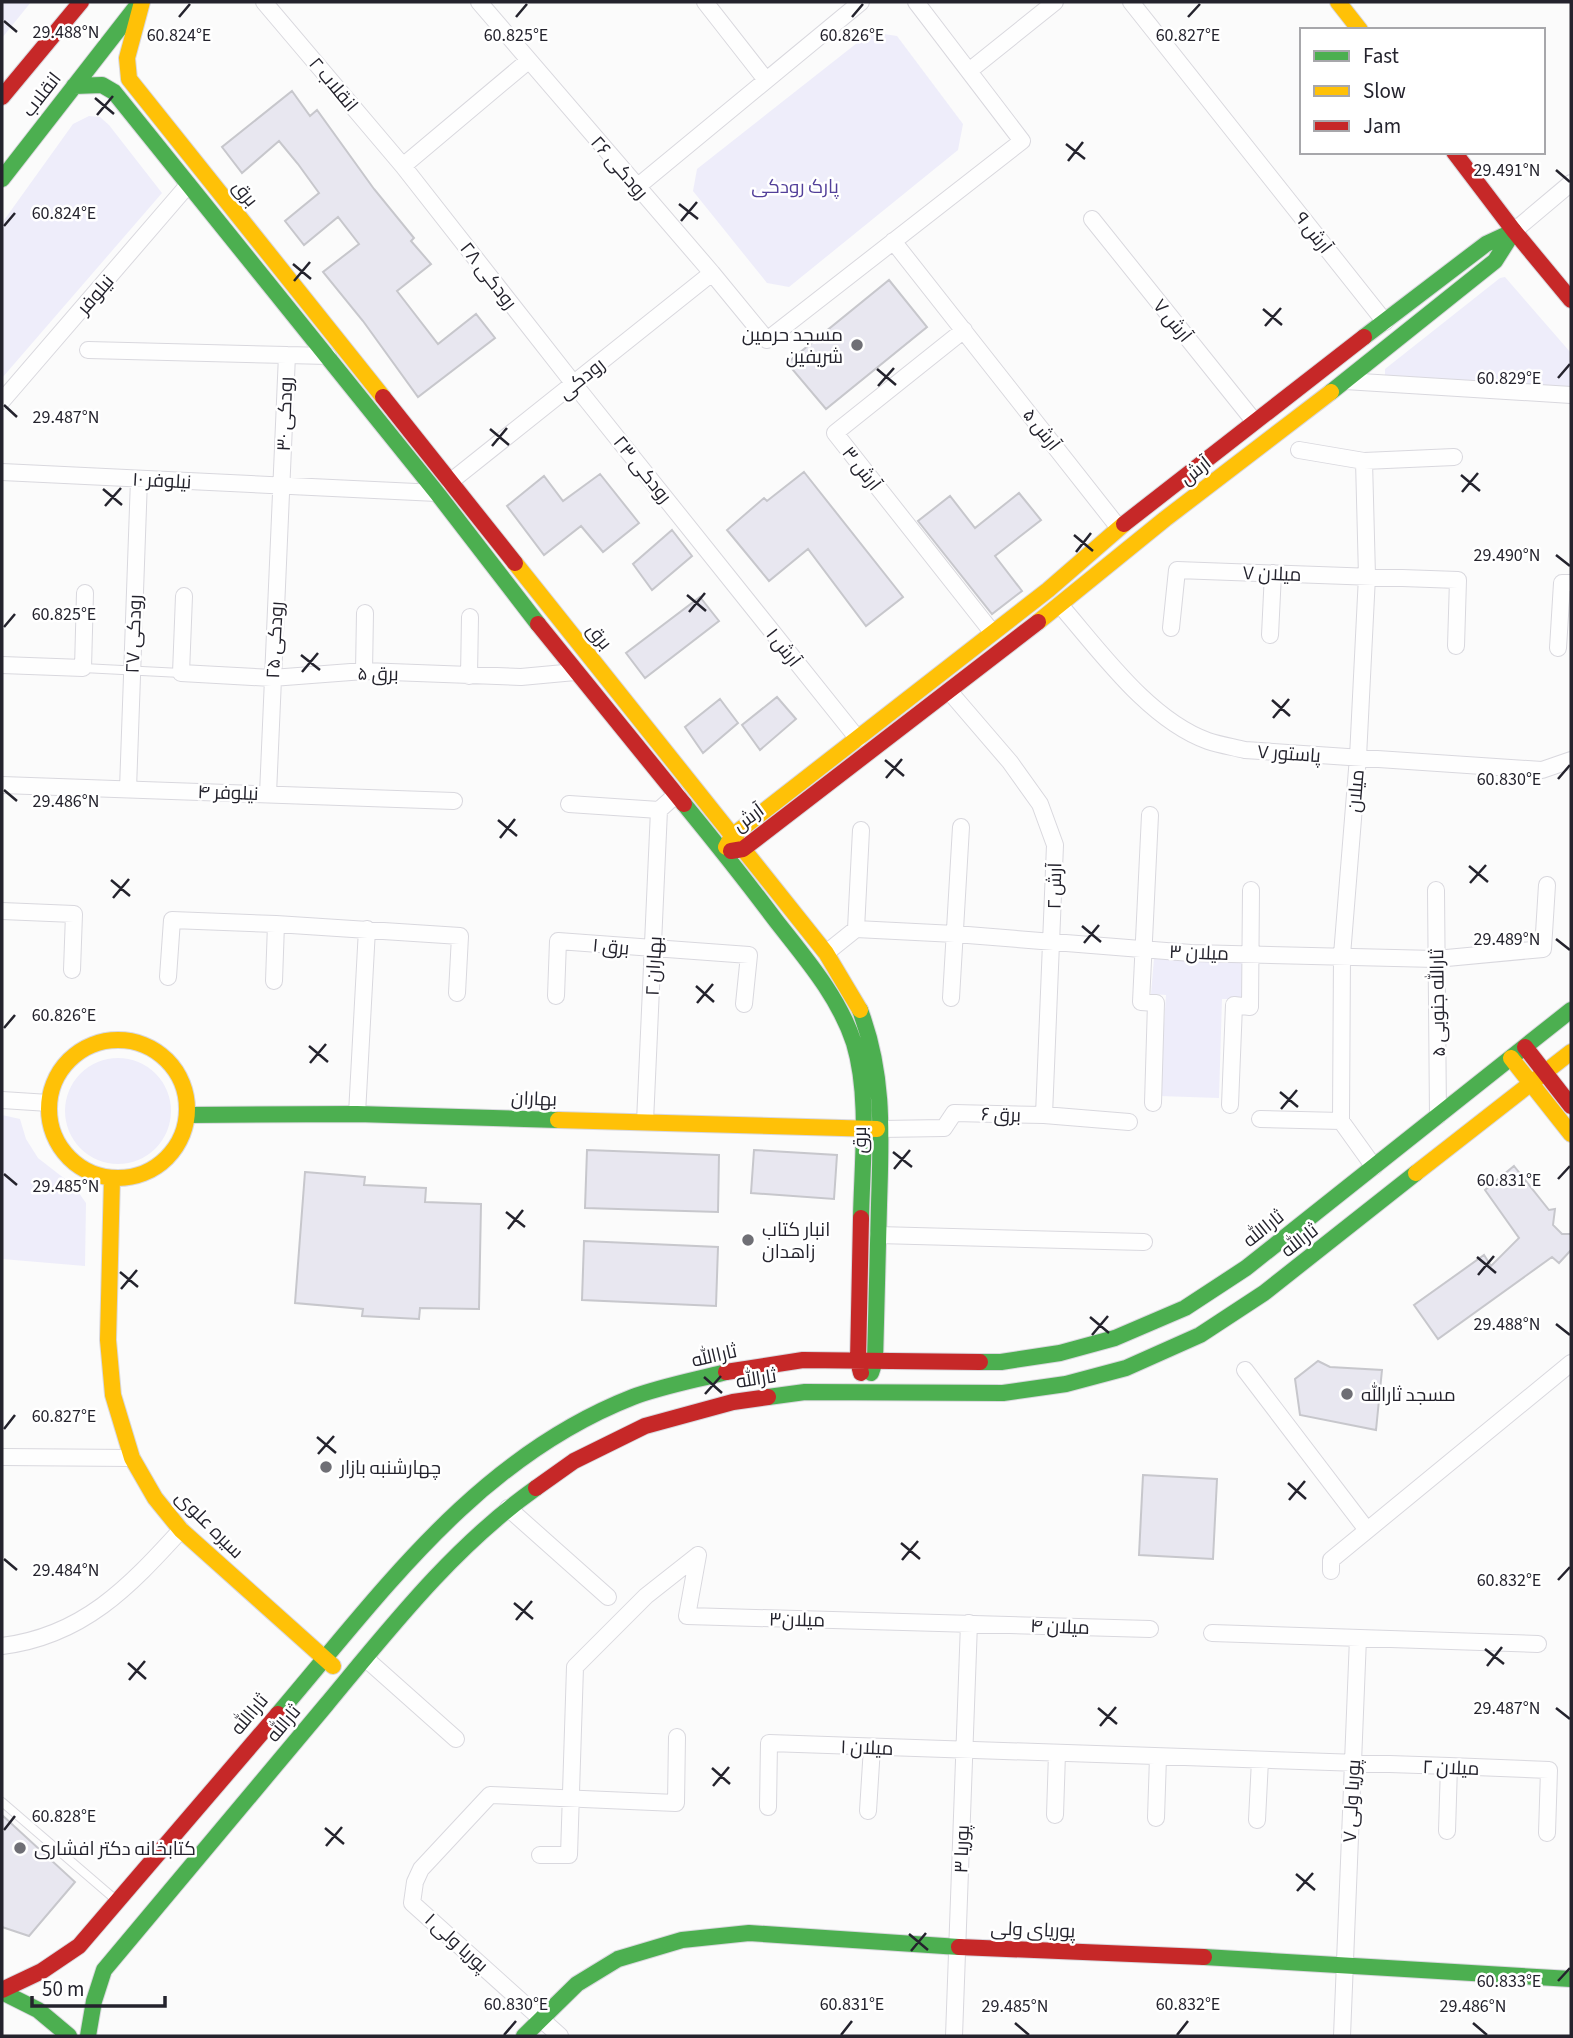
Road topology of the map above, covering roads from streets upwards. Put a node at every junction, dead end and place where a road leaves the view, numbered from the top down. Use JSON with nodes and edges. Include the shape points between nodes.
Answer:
{"nodes":[{"id":1,"x":81,"y":2,"type":"edge"},
{"id":2,"x":141,"y":2,"type":"edge"},
{"id":3,"x":264,"y":2,"type":"edge"},
{"id":4,"x":479,"y":2,"type":"edge"},
{"id":5,"x":705,"y":2,"type":"edge"},
{"id":6,"x":862,"y":2,"type":"edge"},
{"id":7,"x":916,"y":2,"type":"edge"},
{"id":8,"x":1055,"y":2,"type":"edge"},
{"id":9,"x":1131,"y":2,"type":"edge"},
{"id":10,"x":1338,"y":2,"type":"edge"},
{"id":11,"x":1358,"y":28,"type":"edge"},
{"id":12,"x":528,"y":61,"type":"junction"},
{"id":13,"x":969,"y":71,"type":"junction"},
{"id":14,"x":766,"y":80,"type":"junction"},
{"id":15,"x":74,"y":86,"type":"junction"},
{"id":16,"x":2,"y":97,"type":"edge"},
{"id":17,"x":1456,"y":154,"type":"edge"},
{"id":18,"x":403,"y":166,"type":"junction"},
{"id":19,"x":203,"y":172,"type":"junction"},
{"id":20,"x":2,"y":179,"type":"edge"},
{"id":21,"x":1571,"y":183,"type":"edge"},
{"id":22,"x":188,"y":185,"type":"junction"},
{"id":23,"x":637,"y":187,"type":"junction"},
{"id":24,"x":1092,"y":219,"type":"dead end"},
{"id":25,"x":1514,"y":231,"type":"junction"},
{"id":26,"x":893,"y":241,"type":"junction"},
{"id":27,"x":712,"y":273,"type":"junction"},
{"id":28,"x":1571,"y":300,"type":"edge"},
{"id":29,"x":1385,"y":322,"type":"junction"},
{"id":30,"x":964,"y":330,"type":"junction"},
{"id":31,"x":88,"y":349,"type":"dead end"},
{"id":32,"x":287,"y":355,"type":"junction"},
{"id":33,"x":328,"y":356,"type":"junction"},
{"id":34,"x":1345,"y":381,"type":"junction"},
{"id":35,"x":574,"y":384,"type":"junction"},
{"id":36,"x":1571,"y":395,"type":"edge"},
{"id":37,"x":2,"y":401,"type":"edge"},
{"id":38,"x":1254,"y":421,"type":"junction"},
{"id":39,"x":1299,"y":450,"type":"dead end"},
{"id":40,"x":1454,"y":457,"type":"dead end"},
{"id":41,"x":1364,"y":461,"type":"junction"},
{"id":42,"x":2,"y":472,"type":"edge"},
{"id":43,"x":139,"y":479,"type":"junction"},
{"id":44,"x":450,"y":482,"type":"junction"},
{"id":45,"x":281,"y":485,"type":"junction"},
{"id":46,"x":437,"y":493,"type":"junction"},
{"id":47,"x":1119,"y":528,"type":"junction"},
{"id":48,"x":711,"y":554,"type":"joint"},
{"id":49,"x":1273,"y":573,"type":"junction"},
{"id":50,"x":1367,"y":576,"type":"junction"},
{"id":51,"x":1567,"y":583,"type":"edge"},
{"id":52,"x":1048,"y":590,"type":"junction"},
{"id":53,"x":85,"y":593,"type":"dead end"},
{"id":54,"x":184,"y":596,"type":"dead end"},
{"id":55,"x":1060,"y":605,"type":"junction"},
{"id":56,"x":365,"y":613,"type":"dead end"},
{"id":57,"x":470,"y":617,"type":"dead end"},
{"id":58,"x":1171,"y":628,"type":"dead end"},
{"id":59,"x":992,"y":632,"type":"junction"},
{"id":60,"x":1270,"y":635,"type":"dead end"},
{"id":61,"x":1456,"y":646,"type":"dead end"},
{"id":62,"x":1558,"y":648,"type":"dead end"},
{"id":63,"x":2,"y":665,"type":"edge"},
{"id":64,"x":364,"y":671,"type":"junction"},
{"id":65,"x":575,"y":672,"type":"junction"},
{"id":66,"x":469,"y":676,"type":"junction"},
{"id":67,"x":936,"y":677,"type":"junction"},
{"id":68,"x":272,"y":678,"type":"junction"},
{"id":69,"x":949,"y":691,"type":"junction"},
{"id":70,"x":858,"y":739,"type":"junction"},
{"id":71,"x":1358,"y":757,"type":"junction"},
{"id":72,"x":1571,"y":760,"type":"edge"},
{"id":73,"x":2,"y":785,"type":"edge"},
{"id":74,"x":128,"y":789,"type":"junction"},
{"id":75,"x":268,"y":794,"type":"junction"},
{"id":76,"x":677,"y":794,"type":"junction"},
{"id":77,"x":454,"y":801,"type":"dead end"},
{"id":78,"x":569,"y":804,"type":"dead end"},
{"id":79,"x":659,"y":810,"type":"junction"},
{"id":80,"x":1150,"y":815,"type":"dead end"},
{"id":81,"x":961,"y":827,"type":"dead end"},
{"id":82,"x":861,"y":830,"type":"dead end"},
{"id":83,"x":732,"y":836,"type":"junction"},
{"id":84,"x":743,"y":849,"type":"junction"},
{"id":85,"x":723,"y":853,"type":"junction"},
{"id":86,"x":1547,"y":885,"type":"dead end"},
{"id":87,"x":1251,"y":890,"type":"dead end"},
{"id":88,"x":1436,"y":890,"type":"dead end"},
{"id":89,"x":2,"y":911,"type":"edge"},
{"id":90,"x":276,"y":924,"type":"junction"},
{"id":91,"x":367,"y":929,"type":"junction"},
{"id":92,"x":856,"y":929,"type":"junction"},
{"id":93,"x":955,"y":934,"type":"junction"},
{"id":94,"x":1052,"y":943,"type":"junction"},
{"id":95,"x":654,"y":949,"type":"junction"},
{"id":96,"x":1142,"y":950,"type":"junction"},
{"id":97,"x":826,"y":953,"type":"junction"},
{"id":98,"x":1250,"y":954,"type":"junction"},
{"id":99,"x":1342,"y":955,"type":"junction"},
{"id":100,"x":1436,"y":959,"type":"junction"},
{"id":101,"x":72,"y":970,"type":"dead end"},
{"id":102,"x":168,"y":977,"type":"dead end"},
{"id":103,"x":274,"y":981,"type":"dead end"},
{"id":104,"x":457,"y":993,"type":"dead end"},
{"id":105,"x":556,"y":996,"type":"dead end"},
{"id":106,"x":951,"y":998,"type":"dead end"},
{"id":107,"x":744,"y":1004,"type":"dead end"},
{"id":108,"x":1571,"y":1010,"type":"edge"},
{"id":109,"x":1525,"y":1047,"type":"junction"},
{"id":110,"x":1571,"y":1052,"type":"edge"},
{"id":111,"x":1511,"y":1058,"type":"junction"},
{"id":112,"x":1545,"y":1073,"type":"junction"},
{"id":113,"x":1531,"y":1083,"type":"junction"},
{"id":114,"x":2,"y":1100,"type":"edge"},
{"id":115,"x":1568,"y":1102,"type":"edge"},
{"id":116,"x":49,"y":1103,"type":"junction"},
{"id":117,"x":1153,"y":1103,"type":"dead end"},
{"id":118,"x":1230,"y":1105,"type":"dead end"},
{"id":119,"x":1552,"y":1109,"type":"junction"},
{"id":120,"x":357,"y":1114,"type":"junction"},
{"id":121,"x":187,"y":1115,"type":"junction"},
{"id":122,"x":1044,"y":1115,"type":"junction"},
{"id":123,"x":1438,"y":1116,"type":"junction"},
{"id":124,"x":1260,"y":1119,"type":"dead end"},
{"id":125,"x":1341,"y":1121,"type":"junction"},
{"id":126,"x":645,"y":1122,"type":"junction"},
{"id":127,"x":1129,"y":1122,"type":"dead end"},
{"id":128,"x":863,"y":1129,"type":"junction"},
{"id":129,"x":880,"y":1129,"type":"junction"},
{"id":130,"x":1571,"y":1134,"type":"edge"},
{"id":131,"x":1374,"y":1167,"type":"junction"},
{"id":132,"x":112,"y":1178,"type":"junction"},
{"id":133,"x":878,"y":1235,"type":"junction"},
{"id":134,"x":1143,"y":1242,"type":"dead end"},
{"id":135,"x":858,"y":1361,"type":"junction"},
{"id":136,"x":875,"y":1361,"type":"junction"},
{"id":137,"x":1571,"y":1363,"type":"edge"},
{"id":138,"x":1245,"y":1370,"type":"dead end"},
{"id":139,"x":866,"y":1392,"type":"junction"},
{"id":140,"x":2,"y":1457,"type":"edge"},
{"id":141,"x":132,"y":1458,"type":"junction"},
{"id":142,"x":508,"y":1508,"type":"junction"},
{"id":143,"x":181,"y":1530,"type":"junction"},
{"id":144,"x":1367,"y":1531,"type":"junction"},
{"id":145,"x":1331,"y":1572,"type":"dead end"},
{"id":146,"x":608,"y":1597,"type":"dead end"},
{"id":147,"x":970,"y":1623,"type":"junction"},
{"id":148,"x":1150,"y":1629,"type":"dead end"},
{"id":149,"x":1212,"y":1633,"type":"dead end"},
{"id":150,"x":1358,"y":1638,"type":"junction"},
{"id":151,"x":1538,"y":1644,"type":"dead end"},
{"id":152,"x":2,"y":1646,"type":"edge"},
{"id":153,"x":324,"y":1658,"type":"junction"},
{"id":154,"x":365,"y":1658,"type":"junction"},
{"id":155,"x":348,"y":1679,"type":"junction"},
{"id":156,"x":677,"y":1737,"type":"dead end"},
{"id":157,"x":457,"y":1739,"type":"dead end"},
{"id":158,"x":872,"y":1747,"type":"junction"},
{"id":159,"x":965,"y":1750,"type":"junction"},
{"id":160,"x":1058,"y":1753,"type":"junction"},
{"id":161,"x":1158,"y":1757,"type":"junction"},
{"id":162,"x":1260,"y":1760,"type":"junction"},
{"id":163,"x":1353,"y":1763,"type":"junction"},
{"id":164,"x":1449,"y":1766,"type":"junction"},
{"id":165,"x":572,"y":1799,"type":"junction"},
{"id":166,"x":768,"y":1807,"type":"dead end"},
{"id":167,"x":868,"y":1811,"type":"dead end"},
{"id":168,"x":1055,"y":1815,"type":"dead end"},
{"id":169,"x":1156,"y":1818,"type":"dead end"},
{"id":170,"x":1257,"y":1820,"type":"dead end"},
{"id":171,"x":1447,"y":1831,"type":"dead end"},
{"id":172,"x":1547,"y":1833,"type":"dead end"},
{"id":173,"x":540,"y":1855,"type":"dead end"},
{"id":174,"x":958,"y":1947,"type":"junction"},
{"id":175,"x":1344,"y":1964,"type":"junction"},
{"id":176,"x":1571,"y":1979,"type":"edge"},
{"id":177,"x":2,"y":1991,"type":"edge"},
{"id":178,"x":541,"y":2017,"type":"junction"},
{"id":179,"x":69,"y":2036,"type":"edge"},
{"id":180,"x":88,"y":2036,"type":"edge"},
{"id":181,"x":524,"y":2036,"type":"edge"},
{"id":182,"x":560,"y":2036,"type":"edge"},
{"id":183,"x":954,"y":2036,"type":"edge"},
{"id":184,"x":1342,"y":2036,"type":"edge"}],
"edges":[{"from":1,"to":16,"type":"street","name":"انقلاب"},
{"from":2,"to":15,"type":"street","name":"انقلاب"},
{"from":2,"to":19,"type":"street","name":"برق","via":[[127,58],[129,79]]},
{"from":3,"to":18,"type":"street","name":"انقلاب ۲"},
{"from":4,"to":12,"type":"street","name":"رودکی ۲۶"},
{"from":5,"to":14,"type":"street"},
{"from":6,"to":14,"type":"street"},
{"from":7,"to":13,"type":"street"},
{"from":8,"to":13,"type":"street"},
{"from":9,"to":29,"type":"street","name":"آرش ۹"},
{"from":10,"to":11,"type":"street"},
{"from":12,"to":18,"type":"street"},
{"from":12,"to":23,"type":"street","name":"رودکی ۲۶"},
{"from":13,"to":26,"type":"street","via":[[1022,141]]},
{"from":14,"to":23,"type":"street"},
{"from":15,"to":20,"type":"street","name":"انقلاب"},
{"from":15,"to":22,"type":"street","name":"برق","via":[[102,85],[114,92]]},
{"from":17,"to":25,"type":"street"},
{"from":18,"to":35,"type":"street","name":"رودکی ۲۸"},
{"from":19,"to":22,"type":"street"},
{"from":19,"to":44,"type":"street","name":"برق"},
{"from":21,"to":25,"type":"street","name":"آرش"},
{"from":22,"to":33,"type":"street","name":"برق"},
{"from":22,"to":37,"type":"street","name":"نیلوفر"},
{"from":23,"to":27,"type":"street","name":"رودکی ۲۶"},
{"from":24,"to":38,"type":"street","name":"آرش ۷"},
{"from":25,"to":28,"type":"street"},
{"from":25,"to":29,"type":"street","name":"آرش","via":[[1486,244]]},
{"from":25,"to":34,"type":"street","name":"آرش","via":[[1495,261]]},
{"from":26,"to":27,"type":"street","name":"رودکی ۲۶","via":[[767,340]]},
{"from":26,"to":30,"type":"street","name":"آرش ۵"},
{"from":27,"to":35,"type":"street","name":"رودکی"},
{"from":29,"to":38,"type":"street","name":"آرش"},
{"from":30,"to":47,"type":"street","name":"آرش ۵"},
{"from":30,"to":59,"type":"street","name":"آرش ۳","via":[[835,433]]},
{"from":31,"to":32,"type":"street","name":"رودکی ۳۰"},
{"from":32,"to":33,"type":"street"},
{"from":32,"to":45,"type":"street","name":"رودکی ۳۰"},
{"from":33,"to":46,"type":"street","name":"برق"},
{"from":34,"to":36,"type":"street"},
{"from":34,"to":55,"type":"street","name":"آرش"},
{"from":35,"to":44,"type":"street","name":"رودکی"},
{"from":35,"to":48,"type":"street","name":"رودکی ۲۳"},
{"from":38,"to":47,"type":"street","name":"آرش"},
{"from":39,"to":41,"type":"street"},
{"from":40,"to":41,"type":"street"},
{"from":41,"to":50,"type":"street","name":"میلان"},
{"from":42,"to":43,"type":"street","name":"نیلوفر ۱۰"},
{"from":43,"to":45,"type":"street","name":"نیلوفر ۱۰"},
{"from":43,"to":74,"type":"street","name":"رودکی ۲۷"},
{"from":44,"to":46,"type":"street"},
{"from":44,"to":83,"type":"street","name":"برق"},
{"from":45,"to":46,"type":"street","name":"نیلوفر ۱۰"},
{"from":45,"to":68,"type":"street","name":"رودکی ۲۵"},
{"from":46,"to":65,"type":"street","name":"برق"},
{"from":47,"to":52,"type":"street","name":"آرش"},
{"from":48,"to":70,"type":"street","name":"آرش ۱"},
{"from":49,"to":50,"type":"street","name":"میلان ۷"},
{"from":49,"to":58,"type":"street","name":"میلان ۷","via":[[1177,570]]},
{"from":49,"to":60,"type":"street"},
{"from":50,"to":61,"type":"street","name":"میلان ۷","via":[[1458,580]]},
{"from":50,"to":71,"type":"street","name":"میلان"},
{"from":51,"to":62,"type":"street"},
{"from":52,"to":55,"type":"street"},
{"from":52,"to":59,"type":"street","name":"آرش"},
{"from":53,"to":63,"type":"street","via":[[83,668]]},
{"from":54,"to":68,"type":"street","name":"برق ۵","via":[[181,674]]},
{"from":55,"to":69,"type":"street","name":"آرش"},
{"from":55,"to":71,"type":"street","name":"پاستور ۷","via":[[1155,710],[1199,737],[1245,750]]},
{"from":56,"to":64,"type":"street"},
{"from":57,"to":66,"type":"street"},
{"from":59,"to":67,"type":"street","name":"آرش"},
{"from":64,"to":66,"type":"street","name":"برق ۵"},
{"from":64,"to":68,"type":"street","name":"برق ۵"},
{"from":65,"to":66,"type":"street","name":"برق ۵"},
{"from":65,"to":76,"type":"street","name":"برق"},
{"from":67,"to":69,"type":"street"},
{"from":67,"to":70,"type":"street","name":"آرش"},
{"from":68,"to":75,"type":"street","name":"رودکی ۲۵"},
{"from":69,"to":84,"type":"street","name":"آرش"},
{"from":69,"to":94,"type":"street","name":"آرش ۲","via":[[1040,804],[1055,845]]},
{"from":70,"to":83,"type":"street","name":"آرش"},
{"from":71,"to":72,"type":"street","name":"پاستور ۷","via":[[1542,770]]},
{"from":71,"to":99,"type":"street","name":"میلان"},
{"from":73,"to":74,"type":"street","name":"نیلوفر ۴"},
{"from":74,"to":75,"type":"street","name":"نیلوفر ۴"},
{"from":75,"to":77,"type":"street","name":"نیلوفر ۴"},
{"from":76,"to":79,"type":"street"},
{"from":76,"to":85,"type":"street","name":"برق"},
{"from":78,"to":79,"type":"street"},
{"from":79,"to":95,"type":"street","name":"بهاران ۲"},
{"from":80,"to":96,"type":"street"},
{"from":81,"to":93,"type":"street"},
{"from":82,"to":92,"type":"street"},
{"from":83,"to":84,"type":"street","name":"برق"},
{"from":83,"to":85,"type":"street","name":"آرش"},
{"from":84,"to":85,"type":"street","name":"آرش"},
{"from":84,"to":97,"type":"street","name":"برق"},
{"from":85,"to":128,"type":"street","name":"برق","via":[[807,960],[842,1013],[861,1077]]},
{"from":86,"to":100,"type":"street","name":"میلان ۳","via":[[1544,949]]},
{"from":87,"to":98,"type":"street"},
{"from":88,"to":100,"type":"street","name":"ثارالله جنوبی ۵"},
{"from":89,"to":101,"type":"street","via":[[74,914]]},
{"from":90,"to":91,"type":"street"},
{"from":90,"to":102,"type":"street","via":[[172,920]]},
{"from":90,"to":103,"type":"street"},
{"from":91,"to":104,"type":"street","via":[[460,936]]},
{"from":91,"to":120,"type":"street"},
{"from":92,"to":93,"type":"street","name":"میلان ۳"},
{"from":92,"to":97,"type":"street"},
{"from":93,"to":94,"type":"street","name":"میلان ۳"},
{"from":93,"to":106,"type":"street"},
{"from":94,"to":96,"type":"street","name":"میلان ۳"},
{"from":94,"to":122,"type":"street","name":"آرش ۲"},
{"from":95,"to":105,"type":"street","name":"برق ۱","via":[[558,941]]},
{"from":95,"to":107,"type":"street","name":"برق ۱","via":[[749,955]]},
{"from":95,"to":126,"type":"street","name":"بهاران ۲"},
{"from":96,"to":98,"type":"street","name":"میلان ۳"},
{"from":96,"to":117,"type":"street","via":[[1141,1002],[1156,1003]]},
{"from":97,"to":129,"type":"street","name":"برق","via":[[858,1005],[871,1039]]},
{"from":98,"to":99,"type":"street","name":"میلان ۳"},
{"from":98,"to":118,"type":"street","via":[[1250,1007],[1234,1005]]},
{"from":99,"to":100,"type":"street","name":"میلان ۳"},
{"from":99,"to":125,"type":"street","name":"میلان"},
{"from":100,"to":123,"type":"street","name":"ثارالله جنوبی ۵"},
{"from":108,"to":109,"type":"street","name":"ثاراالله"},
{"from":109,"to":111,"type":"street","name":"ثاراالله"},
{"from":109,"to":112,"type":"street"},
{"from":110,"to":112,"type":"street","name":"ثارالله"},
{"from":111,"to":113,"type":"street"},
{"from":111,"to":123,"type":"street","name":"ثاراالله"},
{"from":112,"to":113,"type":"street","name":"ثارالله"},
{"from":112,"to":115,"type":"street"},
{"from":113,"to":119,"type":"street"},
{"from":113,"to":139,"type":"street","name":"ثارالله","via":[[1265,1293],[1200,1335],[1126,1368],[1066,1384],[1003,1393]]},
{"from":114,"to":116,"type":"street"},
{"from":115,"to":119,"type":"street","via":[[1559,1100]]},
{"from":116,"to":121,"type":"street","via":[[65,1064],[102,1042],[123,1041],[144,1045],[177,1073]]},
{"from":116,"to":132,"type":"street","via":[[50,1125],[58,1145],[91,1173]]},
{"from":119,"to":130,"type":"street"},
{"from":120,"to":121,"type":"street","name":"بهاران"},
{"from":120,"to":126,"type":"street","name":"بهاران"},
{"from":121,"to":132,"type":"street","via":[[181,1136],[162,1161],[134,1177]]},
{"from":122,"to":127,"type":"street","name":"برق ۶"},
{"from":122,"to":129,"type":"street","name":"برق ۶","via":[[954,1113],[944,1128]]},
{"from":123,"to":131,"type":"street","name":"ثاراالله"},
{"from":124,"to":125,"type":"street"},
{"from":125,"to":131,"type":"street"},
{"from":126,"to":128,"type":"street","name":"بهاران"},
{"from":128,"to":129,"type":"street","name":"بهاران"},
{"from":128,"to":135,"type":"street","name":"برق"},
{"from":129,"to":133,"type":"street","name":"برق"},
{"from":131,"to":136,"type":"street","name":"ثاراالله","via":[[1246,1268],[1185,1308],[1115,1338],[1000,1362]]},
{"from":132,"to":141,"type":"street","name":"سیره علوی","via":[[108,1340],[113,1395]]},
{"from":133,"to":134,"type":"street"},
{"from":133,"to":136,"type":"street","name":"برق"},
{"from":135,"to":136,"type":"street","name":"ثاراالله"},
{"from":135,"to":139,"type":"street","name":"برق"},
{"from":135,"to":153,"type":"street","name":"ثاراالله","via":[[803,1360],[726,1372],[634,1397],[558,1434],[488,1483],[430,1537]]},
{"from":136,"to":139,"type":"street","name":"برق"},
{"from":137,"to":144,"type":"street"},
{"from":138,"to":144,"type":"street"},
{"from":139,"to":142,"type":"street","name":"ثارالله","via":[[805,1392],[733,1402],[645,1426],[574,1461]]},
{"from":140,"to":141,"type":"street"},
{"from":141,"to":143,"type":"street","name":"سیره علوی"},
{"from":142,"to":146,"type":"street"},
{"from":142,"to":154,"type":"street","name":"ثارالله","via":[[452,1559]]},
{"from":143,"to":152,"type":"street","via":[[135,1581],[89,1616],[25,1643]]},
{"from":143,"to":153,"type":"street","name":"سیره علوی"},
{"from":144,"to":145,"type":"street","via":[[1331,1560]]},
{"from":147,"to":148,"type":"street","name":"میلان ۴"},
{"from":147,"to":159,"type":"street","name":"پوریا ۳"},
{"from":147,"to":165,"type":"street","name":"میلان۳","via":[[687,1616],[698,1555],[646,1596],[575,1667]]},
{"from":149,"to":150,"type":"street"},
{"from":150,"to":151,"type":"street"},
{"from":150,"to":163,"type":"street","name":"پوریا ولی ۷"},
{"from":153,"to":155,"type":"street","name":"سیره علوی"},
{"from":153,"to":177,"type":"street","name":"ثاراالله","via":[[79,1946],[48,1969]]},
{"from":154,"to":155,"type":"street","name":"ثارالله"},
{"from":154,"to":157,"type":"street"},
{"from":155,"to":180,"type":"street","name":"ثارالله","via":[[104,1970]]},
{"from":156,"to":165,"type":"street","via":[[676,1803]]},
{"from":158,"to":159,"type":"street","name":"میلان ۱"},
{"from":158,"to":166,"type":"street","name":"میلان ۱","via":[[769,1743]]},
{"from":158,"to":167,"type":"street"},
{"from":159,"to":160,"type":"street"},
{"from":159,"to":174,"type":"street","name":"پوریا ۳"},
{"from":160,"to":161,"type":"street"},
{"from":160,"to":168,"type":"street"},
{"from":161,"to":162,"type":"street"},
{"from":161,"to":169,"type":"street"},
{"from":162,"to":163,"type":"street"},
{"from":162,"to":170,"type":"street"},
{"from":163,"to":164,"type":"street","name":"میلان ۲"},
{"from":163,"to":175,"type":"street","name":"پوریا ولی ۷"},
{"from":164,"to":171,"type":"street"},
{"from":164,"to":172,"type":"street","name":"میلان ۲","via":[[1549,1770]]},
{"from":165,"to":173,"type":"street","via":[[569,1855]]},
{"from":165,"to":178,"type":"street","name":"پوریا ولی ۱","via":[[490,1795],[421,1869],[412,1903]]},
{"from":174,"to":175,"type":"street","name":"پوریای ولی"},
{"from":174,"to":178,"type":"street","name":"پوریای ولی","via":[[749,1933],[682,1940],[618,1959],[577,1984]]},
{"from":174,"to":183,"type":"street","name":"پوریا ۳"},
{"from":175,"to":176,"type":"street","name":"پوریای ولی"},
{"from":175,"to":184,"type":"street","name":"پوریا ولی ۷"},
{"from":177,"to":179,"type":"street","via":[[37,2007]]},
{"from":178,"to":181,"type":"street","name":"پوریای ولی"},
{"from":178,"to":182,"type":"street"}]}
